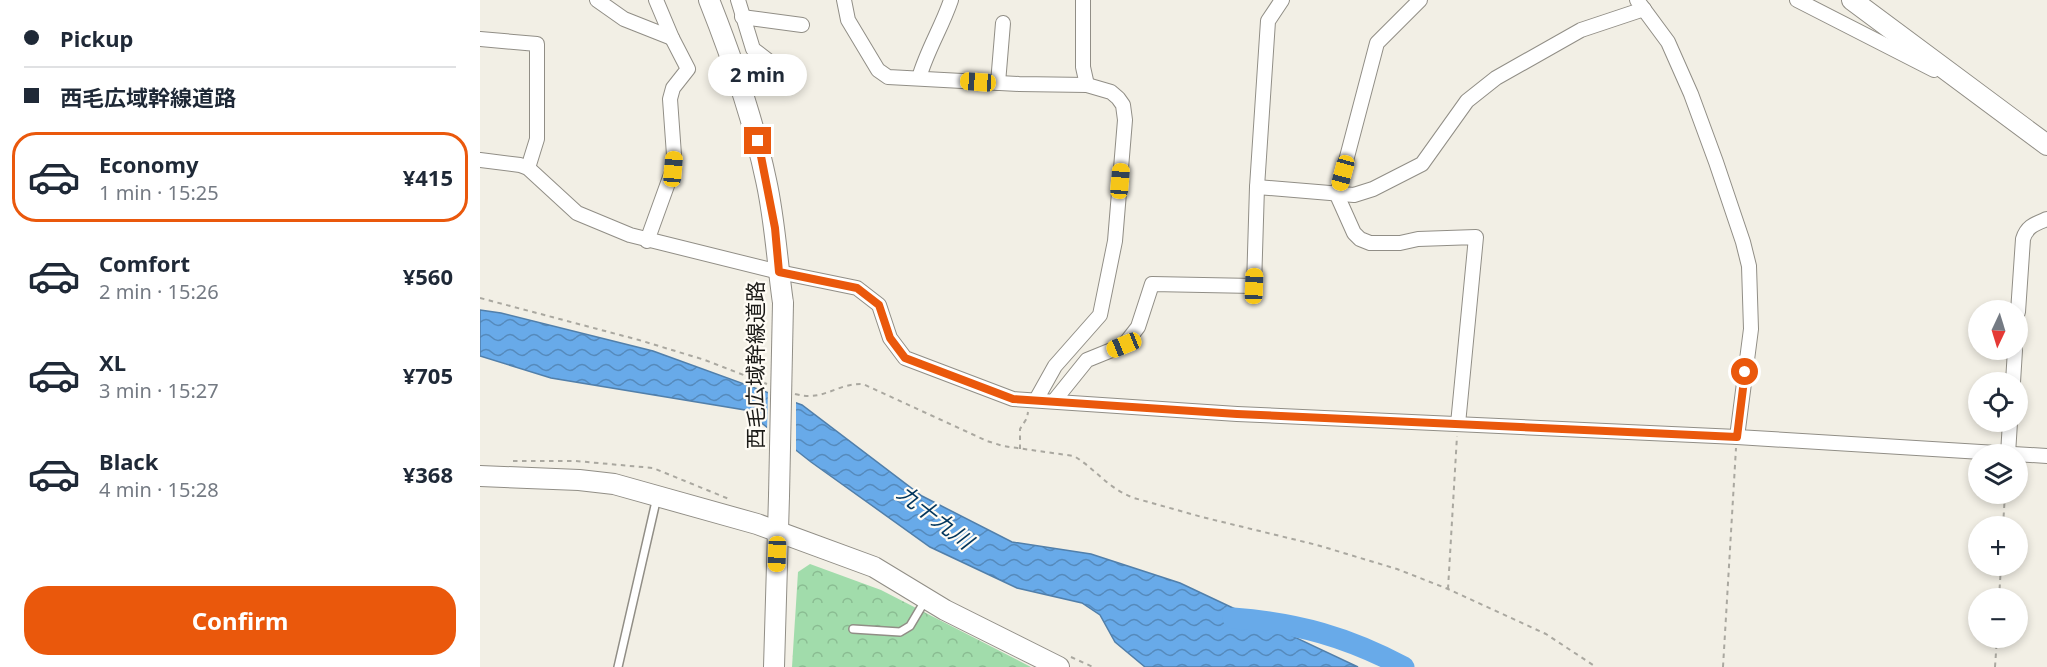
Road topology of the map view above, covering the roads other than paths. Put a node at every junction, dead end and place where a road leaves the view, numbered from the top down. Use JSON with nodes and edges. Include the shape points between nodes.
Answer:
{"nodes":[{"id":1,"x":597,"y":0,"type":"edge"},
{"id":2,"x":656,"y":0,"type":"edge"},
{"id":3,"x":709,"y":0,"type":"edge"},
{"id":4,"x":738,"y":0,"type":"edge"},
{"id":5,"x":844,"y":0,"type":"edge"},
{"id":6,"x":951,"y":0,"type":"edge"},
{"id":7,"x":1083,"y":0,"type":"edge"},
{"id":8,"x":1282,"y":0,"type":"edge"},
{"id":9,"x":1420,"y":0,"type":"edge"},
{"id":10,"x":1797,"y":0,"type":"edge"},
{"id":11,"x":1852,"y":0,"type":"edge"},
{"id":12,"x":1641,"y":5,"type":"edge"},
{"id":13,"x":742,"y":17,"type":"junction"},
{"id":14,"x":1003,"y":22,"type":"dead end"},
{"id":15,"x":802,"y":26,"type":"dead end"},
{"id":16,"x":672,"y":38,"type":"junction"},
{"id":17,"x":480,"y":39,"type":"edge"},
{"id":18,"x":770,"y":62,"type":"dead end"},
{"id":19,"x":919,"y":78,"type":"junction"},
{"id":20,"x":998,"y":83,"type":"junction"},
{"id":21,"x":1087,"y":85,"type":"junction"},
{"id":22,"x":1970,"y":88,"type":"junction"},
{"id":23,"x":2047,"y":145,"type":"edge"},
{"id":24,"x":480,"y":160,"type":"edge"},
{"id":25,"x":528,"y":168,"type":"junction"},
{"id":26,"x":1257,"y":187,"type":"junction"},
{"id":27,"x":1337,"y":195,"type":"junction"},
{"id":28,"x":2047,"y":219,"type":"edge"},
{"id":29,"x":647,"y":241,"type":"junction"},
{"id":30,"x":779,"y":272,"type":"junction"},
{"id":31,"x":2019,"y":300,"type":"edge"},
{"id":32,"x":1033,"y":400,"type":"junction"},
{"id":33,"x":1053,"y":401,"type":"junction"},
{"id":34,"x":1458,"y":424,"type":"junction"},
{"id":35,"x":1737,"y":437,"type":"junction"},
{"id":36,"x":1968,"y":451,"type":"edge"},
{"id":37,"x":2028,"y":455,"type":"edge"},
{"id":38,"x":2047,"y":456,"type":"edge"},
{"id":39,"x":480,"y":476,"type":"edge"},
{"id":40,"x":657,"y":495,"type":"junction"},
{"id":41,"x":778,"y":531,"type":"junction"},
{"id":42,"x":926,"y":598,"type":"junction"},
{"id":43,"x":852,"y":629,"type":"dead end"},
{"id":44,"x":618,"y":667,"type":"edge"},
{"id":45,"x":774,"y":667,"type":"edge"},
{"id":46,"x":1059,"y":667,"type":"edge"}],
"edges":[{"from":1,"to":16,"type":"street","via":[[624,19]]},
{"from":2,"to":16,"type":"street"},
{"from":3,"to":30,"type":"street","name":"西毛広域幹線道路","via":[[758,141],[775,228]]},
{"from":4,"to":13,"type":"street"},
{"from":5,"to":19,"type":"street","via":[[848,20],[878,70],[888,76]]},
{"from":6,"to":19,"type":"street"},
{"from":7,"to":21,"type":"street","via":[[1083,67]]},
{"from":8,"to":26,"type":"street","via":[[1268,21]]},
{"from":9,"to":27,"type":"street","via":[[1377,43]]},
{"from":10,"to":22,"type":"street"},
{"from":11,"to":22,"type":"street"},
{"from":12,"to":27,"type":"street","via":[[1581,30],[1496,78],[1467,101],[1422,164],[1373,189]]},
{"from":12,"to":35,"type":"street","via":[[1668,42],[1691,94],[1749,267],[1750,329]]},
{"from":13,"to":15,"type":"street"},
{"from":13,"to":18,"type":"street","via":[[753,49]]},
{"from":14,"to":20,"type":"street"},
{"from":16,"to":29,"type":"street","via":[[688,69],[673,88],[670,99],[673,169]]},
{"from":17,"to":25,"type":"street","via":[[537,44],[537,139]]},
{"from":19,"to":20,"type":"street"},
{"from":20,"to":21,"type":"street"},
{"from":21,"to":32,"type":"street","via":[[1111,92],[1123,105],[1115,241],[1100,315],[1055,366]]},
{"from":22,"to":23,"type":"street"},
{"from":24,"to":25,"type":"street"},
{"from":25,"to":29,"type":"street","via":[[577,213]]},
{"from":26,"to":27,"type":"street"},
{"from":26,"to":33,"type":"street","via":[[1254,286],[1152,284],[1138,327],[1124,345],[1087,360]]},
{"from":27,"to":34,"type":"street","via":[[1354,233],[1370,243],[1476,237]]},
{"from":28,"to":31,"type":"street","via":[[2031,225],[2022,239]]},
{"from":29,"to":30,"type":"street"},
{"from":30,"to":32,"type":"street","via":[[857,288],[879,305],[890,338],[905,358],[1013,399]]},
{"from":30,"to":41,"type":"street","name":"西毛広域幹線道路","bridge":true,"via":[[783,303]]},
{"from":32,"to":33,"type":"street"},
{"from":33,"to":34,"type":"street"},
{"from":34,"to":35,"type":"street"},
{"from":35,"to":36,"type":"street"},
{"from":37,"to":38,"type":"street"},
{"from":39,"to":40,"type":"street","via":[[579,480]]},
{"from":40,"to":41,"type":"street"},
{"from":40,"to":44,"type":"lane"},
{"from":41,"to":42,"type":"street","via":[[874,567]]},
{"from":41,"to":45,"type":"street","name":"西毛広域幹線道路"},
{"from":42,"to":43,"type":"lane","via":[[910,626],[900,632]]},
{"from":42,"to":46,"type":"street"}]}
